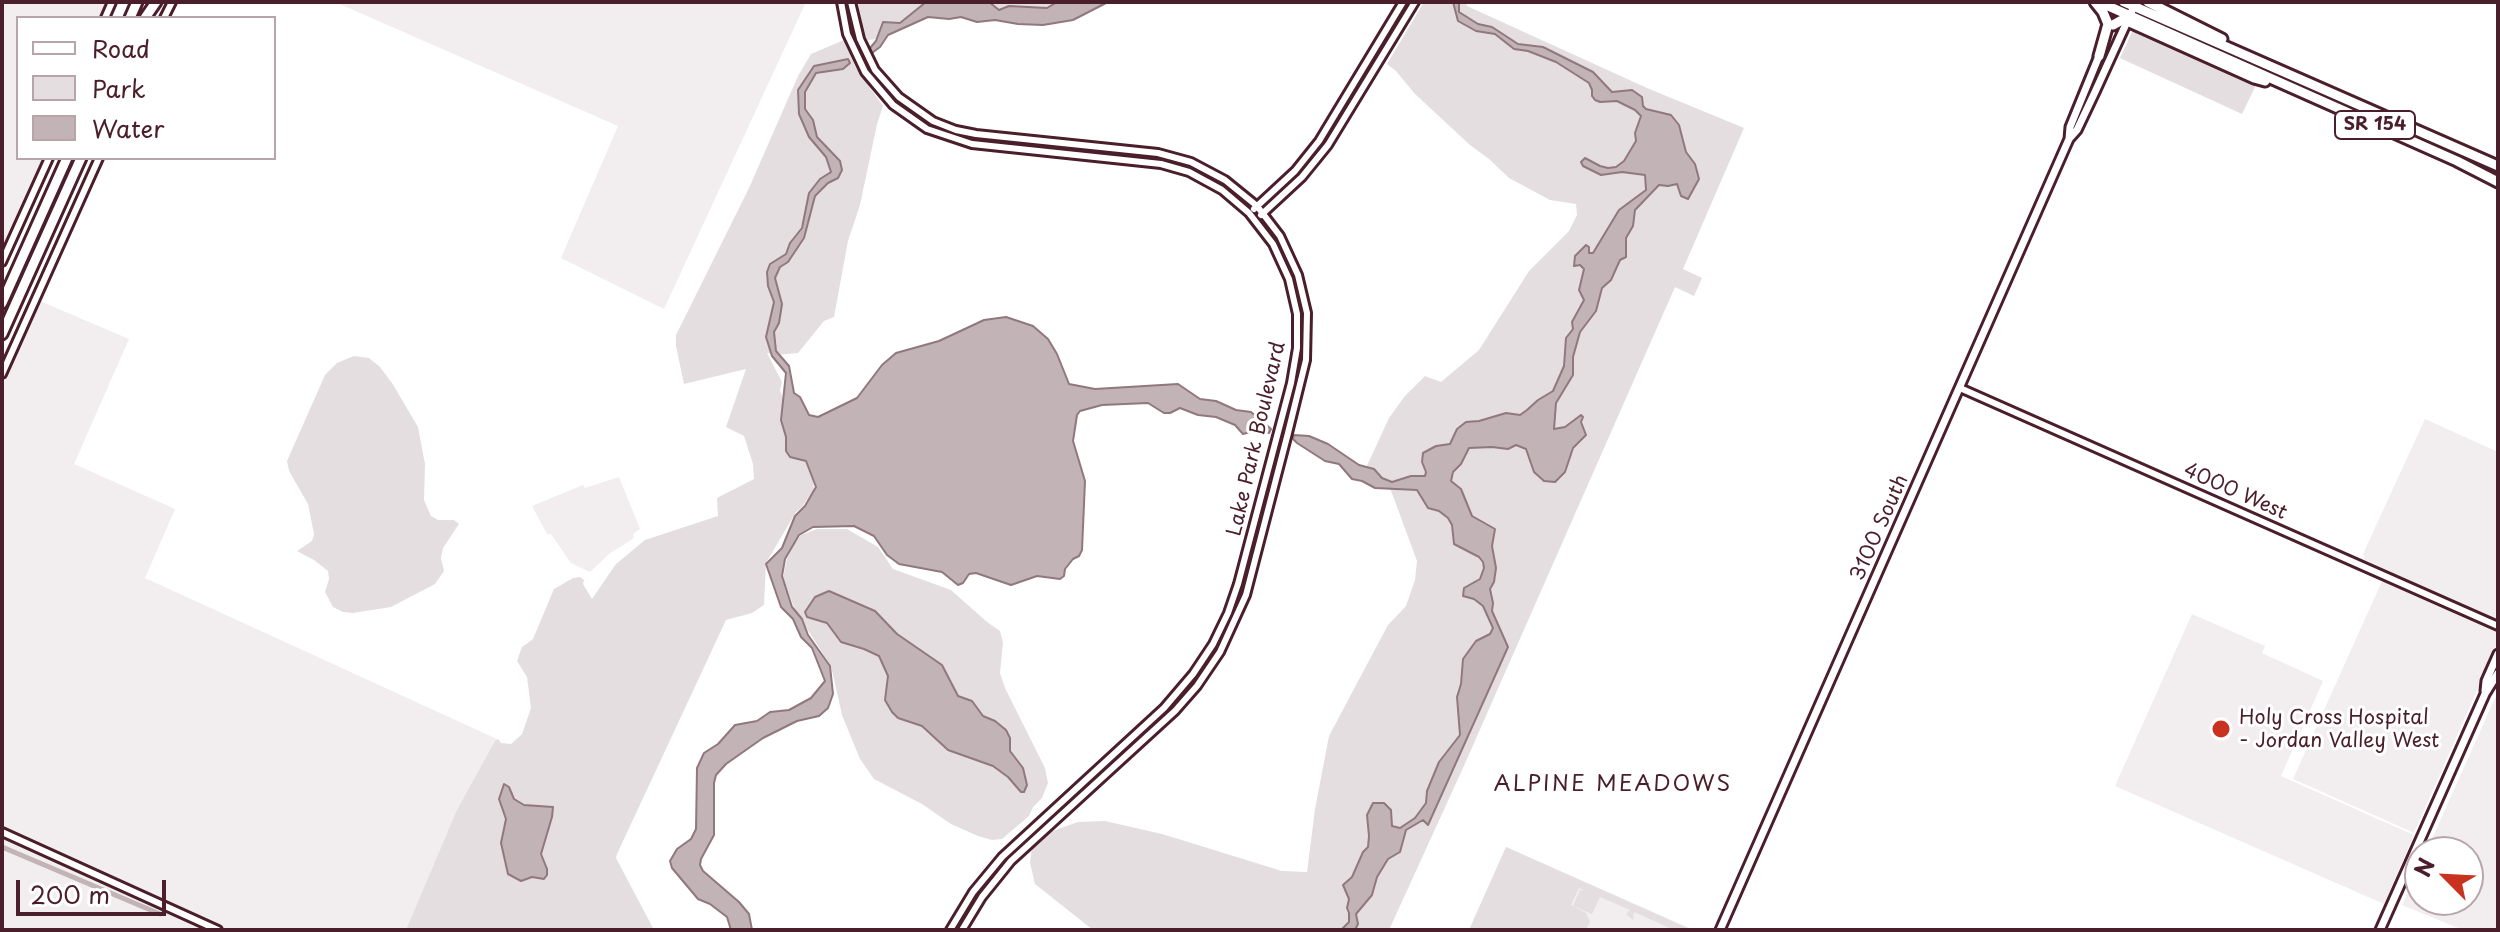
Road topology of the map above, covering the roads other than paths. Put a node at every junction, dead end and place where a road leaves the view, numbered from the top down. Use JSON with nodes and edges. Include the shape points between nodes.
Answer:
{"nodes":[{"id":1,"x":841,"y":2,"type":"edge"},
{"id":2,"x":851,"y":2,"type":"edge"},
{"id":3,"x":1403,"y":2,"type":"edge"},
{"id":4,"x":1415,"y":2,"type":"edge"},
{"id":5,"x":2097,"y":2,"type":"edge"},
{"id":6,"x":2148,"y":2,"type":"edge"},
{"id":7,"x":2128,"y":9,"type":"edge"},
{"id":8,"x":2113,"y":25,"type":"joint"},
{"id":9,"x":2236,"y":51,"type":"junction"},
{"id":10,"x":2099,"y":56,"type":"junction"},
{"id":11,"x":2276,"y":80,"type":"junction"},
{"id":12,"x":2367,"y":107,"type":"junction"},
{"id":13,"x":2069,"y":139,"type":"junction"},
{"id":14,"x":48,"y":160,"type":"edge"},
{"id":15,"x":66,"y":160,"type":"edge"},
{"id":16,"x":80,"y":160,"type":"edge"},
{"id":17,"x":98,"y":160,"type":"edge"},
{"id":18,"x":2498,"y":166,"type":"edge"},
{"id":19,"x":2498,"y":182,"type":"edge"},
{"id":20,"x":1257,"y":206,"type":"junction"},
{"id":21,"x":1249,"y":213,"type":"junction"},
{"id":22,"x":1263,"y":214,"type":"junction"},
{"id":23,"x":1256,"y":220,"type":"junction"},
{"id":24,"x":2,"y":262,"type":"edge"},
{"id":25,"x":2,"y":303,"type":"edge"},
{"id":26,"x":2,"y":334,"type":"edge"},
{"id":27,"x":2,"y":374,"type":"edge"},
{"id":28,"x":1960,"y":388,"type":"junction"},
{"id":29,"x":2498,"y":626,"type":"edge"},
{"id":30,"x":2498,"y":654,"type":"edge"},
{"id":31,"x":2498,"y":673,"type":"edge"},
{"id":32,"x":2485,"y":694,"type":"junction"},
{"id":33,"x":1112,"y":755,"type":"junction"},
{"id":34,"x":1119,"y":763,"type":"junction"},
{"id":35,"x":2,"y":832,"type":"edge"},
{"id":36,"x":218,"y":930,"type":"edge"},
{"id":37,"x":950,"y":930,"type":"edge"},
{"id":38,"x":962,"y":930,"type":"edge"},
{"id":39,"x":1720,"y":930,"type":"edge"},
{"id":40,"x":2380,"y":930,"type":"edge"}],
"edges":[{"from":1,"to":21,"type":"street","name":"Lake Park Boulevard","via":[[847,34],[865,72],[888,100],[921,126],[972,144],[1171,166],[1216,186]]},
{"from":2,"to":20,"type":"street","name":"Lake Park Boulevard","via":[[875,70],[899,97],[933,121],[976,134],[1174,157],[1217,175]]},
{"from":3,"to":20,"type":"street","via":[[1319,141]]},
{"from":4,"to":22,"type":"street","via":[[1328,145]]},
{"from":5,"to":7,"type":"highway","number":"SR 154"},
{"from":5,"to":10,"type":"highway","via":[[2108,24]]},
{"from":6,"to":9,"type":"highway","via":[[2230,43]]},
{"from":7,"to":8,"type":"highway"},
{"from":7,"to":9,"type":"highway","number":"SR 154"},
{"from":7,"to":11,"type":"highway","number":"SR 154"},
{"from":7,"to":13,"type":"main road","name":"3100 South"},
{"from":8,"to":10,"type":"main road","name":"3100 South"},
{"from":9,"to":12,"type":"highway","number":"SR 154"},
{"from":10,"to":13,"type":"main road","name":"3100 South"},
{"from":11,"to":12,"type":"highway","via":[[2291,80],[2355,108]]},
{"from":11,"to":19,"type":"highway","number":"SR 154"},
{"from":12,"to":18,"type":"highway","number":"SR 154"},
{"from":13,"to":28,"type":"main road","name":"3100 South"},
{"from":14,"to":24,"type":"street"},
{"from":15,"to":25,"type":"highway"},
{"from":16,"to":26,"type":"highway"},
{"from":17,"to":27,"type":"street"},
{"from":20,"to":21,"type":"street"},
{"from":20,"to":22,"type":"street","name":"Lake Park Boulevard"},
{"from":21,"to":23,"type":"street","name":"Lake Park Boulevard"},
{"from":22,"to":23,"type":"street"},
{"from":22,"to":34,"type":"street","name":"Lake Park Boulevard","via":[[1298,275],[1307,340],[1252,575],[1231,632],[1205,675]]},
{"from":23,"to":33,"type":"street","name":"Lake Park Boulevard","via":[[1289,279],[1298,341],[1241,574],[1228,613],[1200,665],[1172,700]]},
{"from":28,"to":29,"type":"street","name":"4000 West"},
{"from":28,"to":39,"type":"main road","name":"3100 South"},
{"from":30,"to":32,"type":"main road"},
{"from":31,"to":32,"type":"main road"},
{"from":32,"to":40,"type":"main road"},
{"from":33,"to":34,"type":"street"},
{"from":33,"to":37,"type":"street","name":"Lake Park Boulevard","via":[[1002,857]]},
{"from":34,"to":38,"type":"street","name":"Lake Park Boulevard","via":[[1011,861]]},
{"from":35,"to":36,"type":"street"}]}
